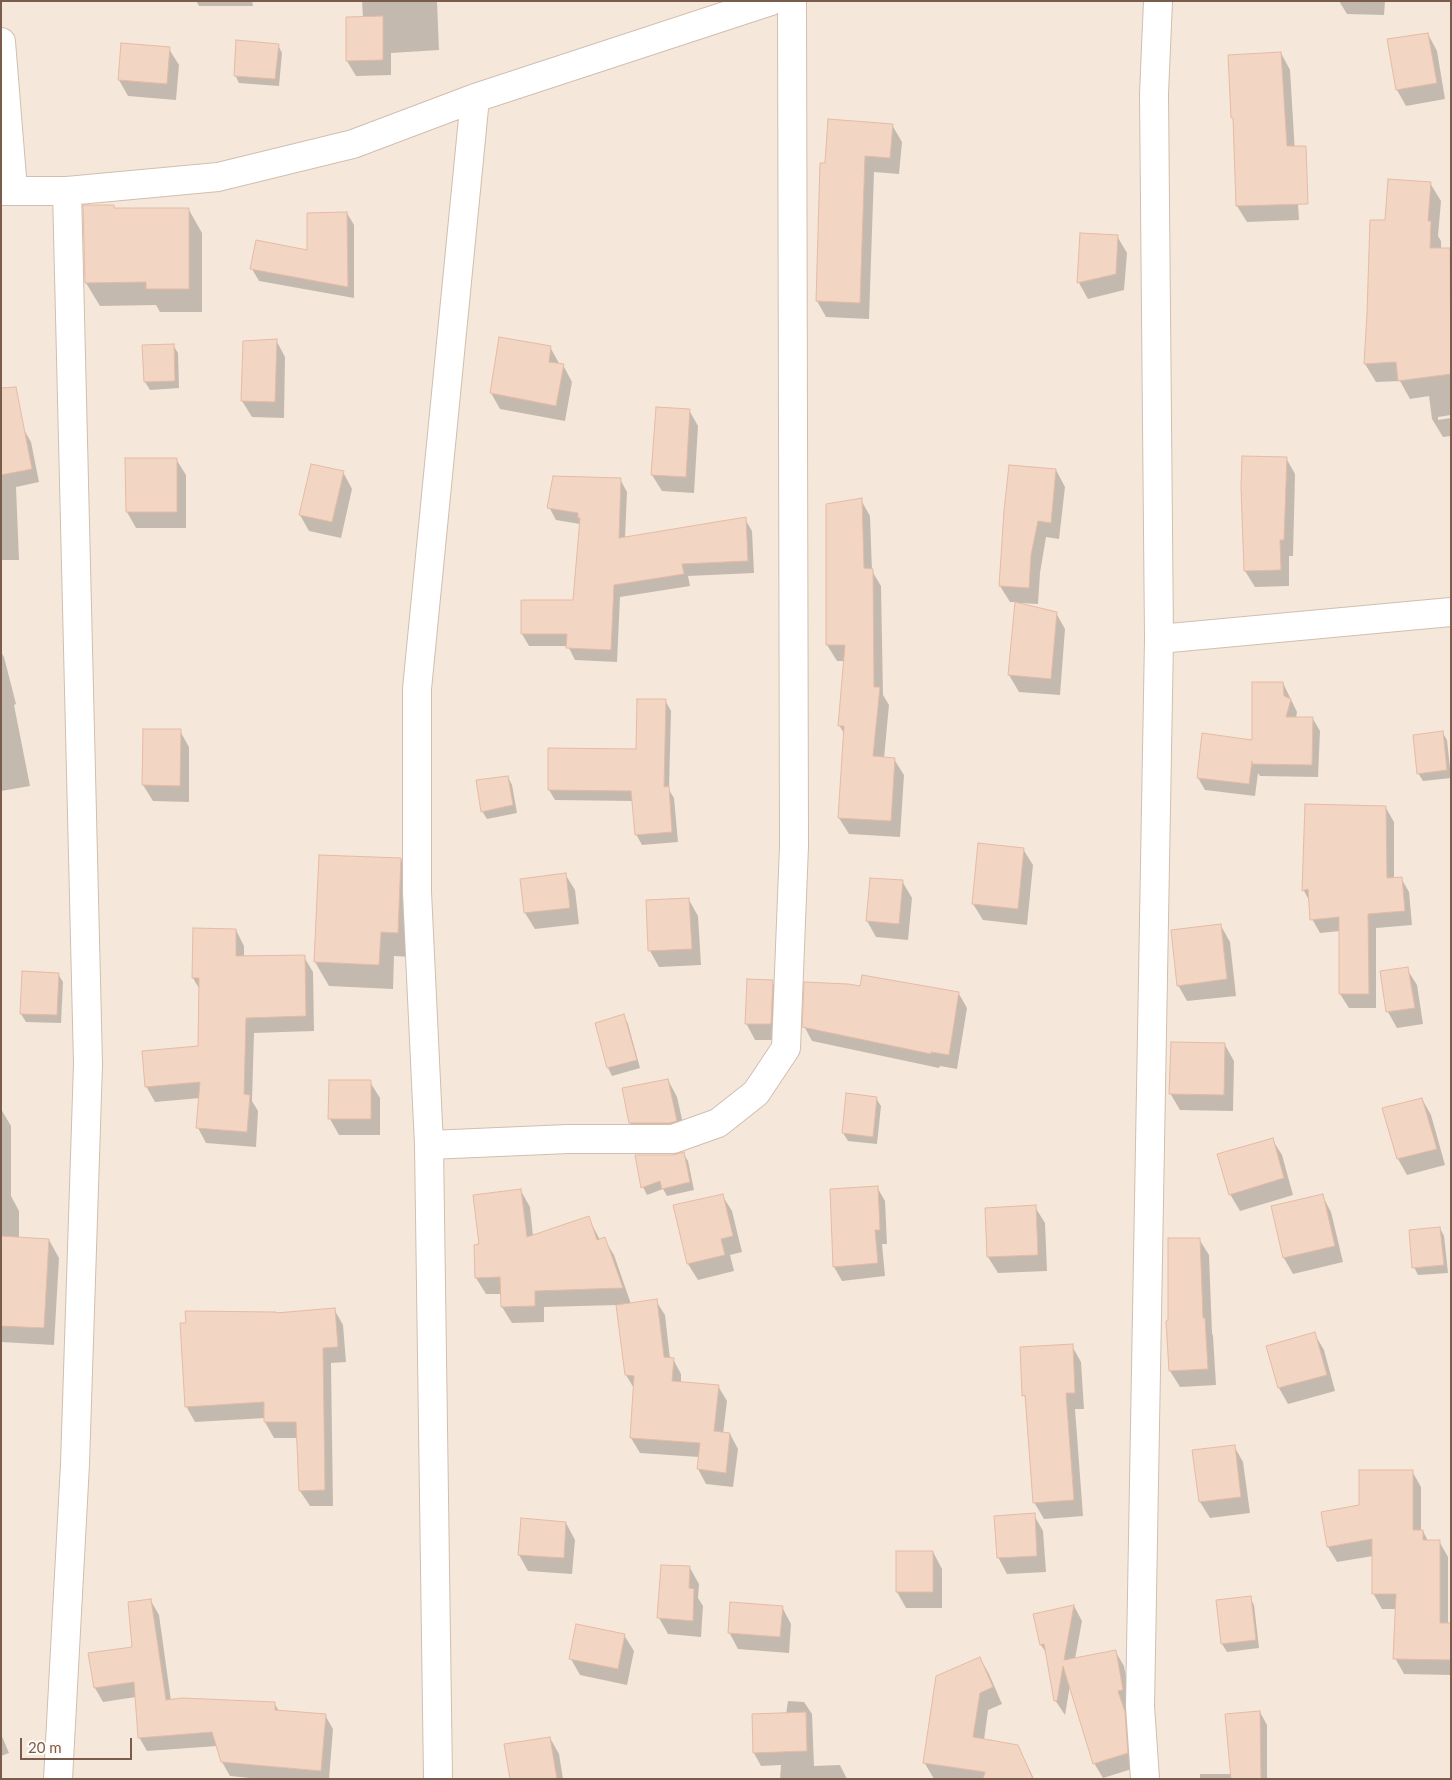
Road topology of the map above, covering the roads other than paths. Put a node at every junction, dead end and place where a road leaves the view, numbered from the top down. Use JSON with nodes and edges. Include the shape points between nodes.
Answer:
{"nodes":[{"id":1,"x":771,"y":1,"type":"edge"},
{"id":2,"x":792,"y":1,"type":"edge"},
{"id":3,"x":1158,"y":1,"type":"edge"},
{"id":4,"x":1,"y":42,"type":"edge"},
{"id":5,"x":475,"y":98,"type":"junction"},
{"id":6,"x":7,"y":190,"type":"edge"},
{"id":7,"x":67,"y":191,"type":"junction"},
{"id":8,"x":1451,"y":612,"type":"edge"},
{"id":9,"x":1159,"y":639,"type":"junction"},
{"id":10,"x":429,"y":1145,"type":"junction"},
{"id":11,"x":58,"y":1779,"type":"edge"},
{"id":12,"x":438,"y":1779,"type":"edge"},
{"id":13,"x":1145,"y":1779,"type":"edge"}],
"edges":[{"from":1,"to":5,"type":"street"},
{"from":2,"to":10,"type":"street","via":[[794,846],[786,1048],[756,1093],[718,1123],[673,1139],[568,1139]]},
{"from":3,"to":9,"type":"street","via":[[1154,94]]},
{"from":4,"to":6,"type":"street"},
{"from":5,"to":7,"type":"street","via":[[353,144],[218,177]]},
{"from":5,"to":10,"type":"street","via":[[417,689],[417,892]]},
{"from":6,"to":7,"type":"street"},
{"from":7,"to":11,"type":"street","via":[[88,1064],[75,1464]]},
{"from":8,"to":9,"type":"street"},
{"from":9,"to":13,"type":"street","via":[[1140,1706]]},
{"from":10,"to":12,"type":"street"}]}
